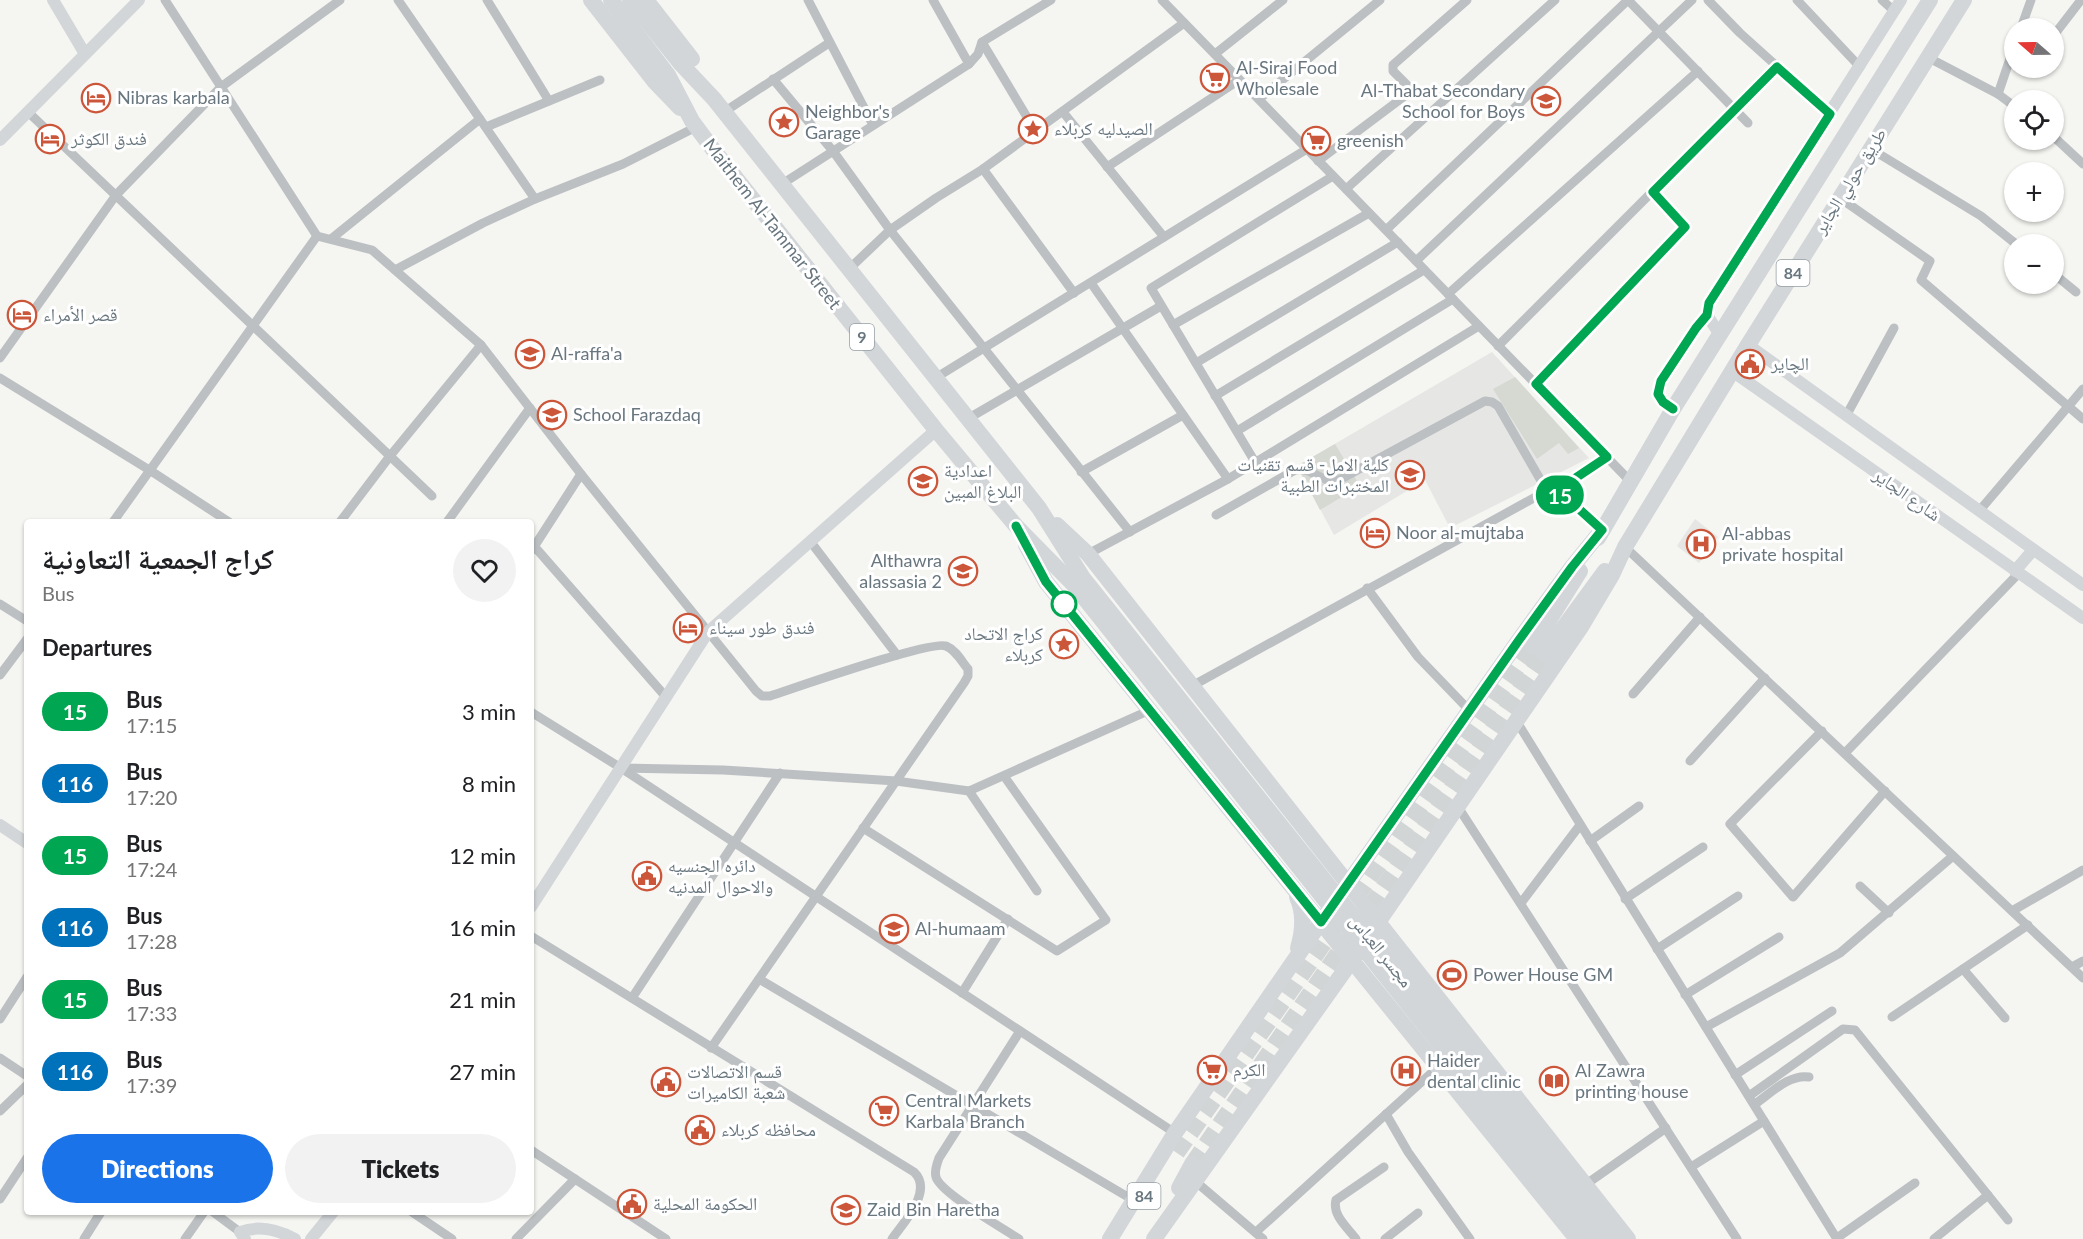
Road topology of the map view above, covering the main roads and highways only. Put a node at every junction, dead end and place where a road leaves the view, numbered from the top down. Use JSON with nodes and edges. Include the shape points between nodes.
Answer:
{"nodes":[{"id":1,"x":53,"y":0,"type":"edge"},
{"id":2,"x":139,"y":0,"type":"edge"},
{"id":3,"x":591,"y":0,"type":"edge"},
{"id":4,"x":611,"y":0,"type":"edge"},
{"id":5,"x":630,"y":0,"type":"edge"},
{"id":6,"x":646,"y":0,"type":"edge"},
{"id":7,"x":1964,"y":0,"type":"edge"},
{"id":8,"x":1922,"y":3,"type":"edge"},
{"id":9,"x":1898,"y":5,"type":"edge"},
{"id":10,"x":85,"y":54,"type":"junction"},
{"id":11,"x":674,"y":69,"type":"junction"},
{"id":12,"x":719,"y":105,"type":"junction"},
{"id":13,"x":694,"y":124,"type":"junction"},
{"id":14,"x":0,"y":140,"type":"edge"},
{"id":15,"x":1720,"y":335,"type":"junction"},
{"id":16,"x":1748,"y":345,"type":"junction"},
{"id":17,"x":1732,"y":371,"type":"junction"},
{"id":18,"x":936,"y":430,"type":"junction"},
{"id":19,"x":1040,"y":508,"type":"junction"},
{"id":20,"x":1016,"y":526,"type":"junction"},
{"id":21,"x":1602,"y":530,"type":"junction"},
{"id":22,"x":1625,"y":547,"type":"junction"},
{"id":23,"x":2034,"y":550,"type":"junction"},
{"id":24,"x":2016,"y":572,"type":"junction"},
{"id":25,"x":1079,"y":581,"type":"junction"},
{"id":26,"x":2083,"y":585,"type":"edge"},
{"id":27,"x":2083,"y":618,"type":"edge"},
{"id":28,"x":0,"y":825,"type":"edge"},
{"id":29,"x":24,"y":841,"type":"edge"},
{"id":30,"x":1321,"y":850,"type":"junction"},
{"id":31,"x":1370,"y":851,"type":"junction"},
{"id":32,"x":1347,"y":884,"type":"junction"},
{"id":33,"x":1292,"y":886,"type":"junction"},
{"id":34,"x":1399,"y":892,"type":"junction"},
{"id":35,"x":534,"y":902,"type":"edge"},
{"id":36,"x":1321,"y":922,"type":"junction"},
{"id":37,"x":1378,"y":922,"type":"junction"},
{"id":38,"x":1399,"y":949,"type":"junction"},
{"id":39,"x":1352,"y":960,"type":"junction"},
{"id":40,"x":1293,"y":962,"type":"junction"},
{"id":41,"x":1368,"y":981,"type":"junction"},
{"id":42,"x":1332,"y":989,"type":"junction"},
{"id":43,"x":1177,"y":1153,"type":"tunnel mouth"},
{"id":44,"x":1192,"y":1164,"type":"tunnel mouth"},
{"id":45,"x":331,"y":1215,"type":"edge"},
{"id":46,"x":242,"y":1235,"type":"edge"},
{"id":47,"x":295,"y":1239,"type":"edge"},
{"id":48,"x":311,"y":1239,"type":"edge"},
{"id":49,"x":1110,"y":1239,"type":"edge"},
{"id":50,"x":1153,"y":1239,"type":"edge"},
{"id":51,"x":1577,"y":1239,"type":"edge"},
{"id":52,"x":1595,"y":1239,"type":"edge"},
{"id":53,"x":1611,"y":1239,"type":"edge"},
{"id":54,"x":1628,"y":1239,"type":"edge"}],
"edges":[{"from":1,"to":10,"type":"main road"},
{"from":2,"to":10,"type":"main road"},
{"from":3,"to":13,"type":"highway"},
{"from":4,"to":11,"type":"highway","number":"9"},
{"from":5,"to":11,"type":"highway","number":"9"},
{"from":6,"to":12,"type":"highway","via":[[692,59]]},
{"from":7,"to":16,"type":"highway","name":"طريق حولي الجاير","number":"84"},
{"from":8,"to":15,"type":"highway","name":"طريق حولي الجاير","number":"84"},
{"from":9,"to":15,"type":"main road","via":[[1709,303],[1707,315]]},
{"from":10,"to":14,"type":"main road"},
{"from":11,"to":12,"type":"highway","name":"Maithem Al-Tammar Street","number":"9"},
{"from":11,"to":13,"type":"highway","name":"Maithem Al-Tammar Street","number":"9"},
{"from":12,"to":19,"type":"highway","name":"Maithem Al-Tammar Street","number":"9"},
{"from":13,"to":18,"type":"highway","name":"Maithem Al-Tammar Street","number":"9"},
{"from":15,"to":21,"type":"highway","name":"طريق حولي الجاير","number":"84"},
{"from":16,"to":17,"type":"highway","name":"طريق حولي الجاير","number":"84"},
{"from":16,"to":23,"type":"main road","name":"شارع الجاير"},
{"from":17,"to":22,"type":"highway","name":"طريق حولي الجاير","number":"84"},
{"from":17,"to":24,"type":"main road","name":"شارع الجاير"},
{"from":18,"to":20,"type":"highway","name":"Maithem Al-Tammar Street","number":"9"},
{"from":18,"to":35,"type":"main road","via":[[708,632]]},
{"from":19,"to":25,"type":"highway","name":"Maithem Al-Tammar Street","number":"9"},
{"from":19,"to":30,"type":"highway","via":[[1088,554]]},
{"from":20,"to":25,"type":"highway","name":"Maithem Al-Tammar Street","number":"9"},
{"from":20,"to":33,"type":"highway","via":[[1046,582]]},
{"from":21,"to":22,"type":"highway","number":"84","via":[[1539,650]]},
{"from":21,"to":31,"type":"highway"},
{"from":22,"to":34,"type":"highway","via":[[1587,617]]},
{"from":23,"to":24,"type":"main road"},
{"from":23,"to":26,"type":"main road","name":"شارع الجاير"},
{"from":24,"to":27,"type":"main road","name":"شارع الجاير"},
{"from":25,"to":52,"type":"highway","name":"مجسر العباس","number":"9"},
{"from":25,"to":53,"type":"highway","name":"مجسر العباس","number":"9"},
{"from":28,"to":29,"type":"main road"},
{"from":30,"to":31,"type":"highway","via":[[1344,860]]},
{"from":30,"to":32,"type":"highway"},
{"from":31,"to":32,"type":"highway"},
{"from":32,"to":36,"type":"highway"},
{"from":32,"to":37,"type":"highway"},
{"from":33,"to":36,"type":"highway"},
{"from":33,"to":40,"type":"highway","via":[[1303,915]]},
{"from":34,"to":37,"type":"highway"},
{"from":34,"to":38,"type":"highway","via":[[1391,924]]},
{"from":36,"to":39,"type":"highway"},
{"from":36,"to":40,"type":"highway"},
{"from":37,"to":38,"type":"highway"},
{"from":37,"to":39,"type":"highway"},
{"from":38,"to":54,"type":"highway"},
{"from":39,"to":41,"type":"highway"},
{"from":39,"to":42,"type":"highway"},
{"from":40,"to":49,"type":"highway","via":[[1175,1133]]},
{"from":41,"to":42,"type":"highway","via":[[1351,976]]},
{"from":41,"to":51,"type":"highway"},
{"from":42,"to":50,"type":"highway"},
{"from":43,"to":49,"type":"highway","number":"84"},
{"from":44,"to":50,"type":"highway","number":"84"},
{"from":45,"to":48,"type":"main road"},
{"from":46,"to":47,"type":"main road","via":[[254,1229],[269,1229]]}]}
